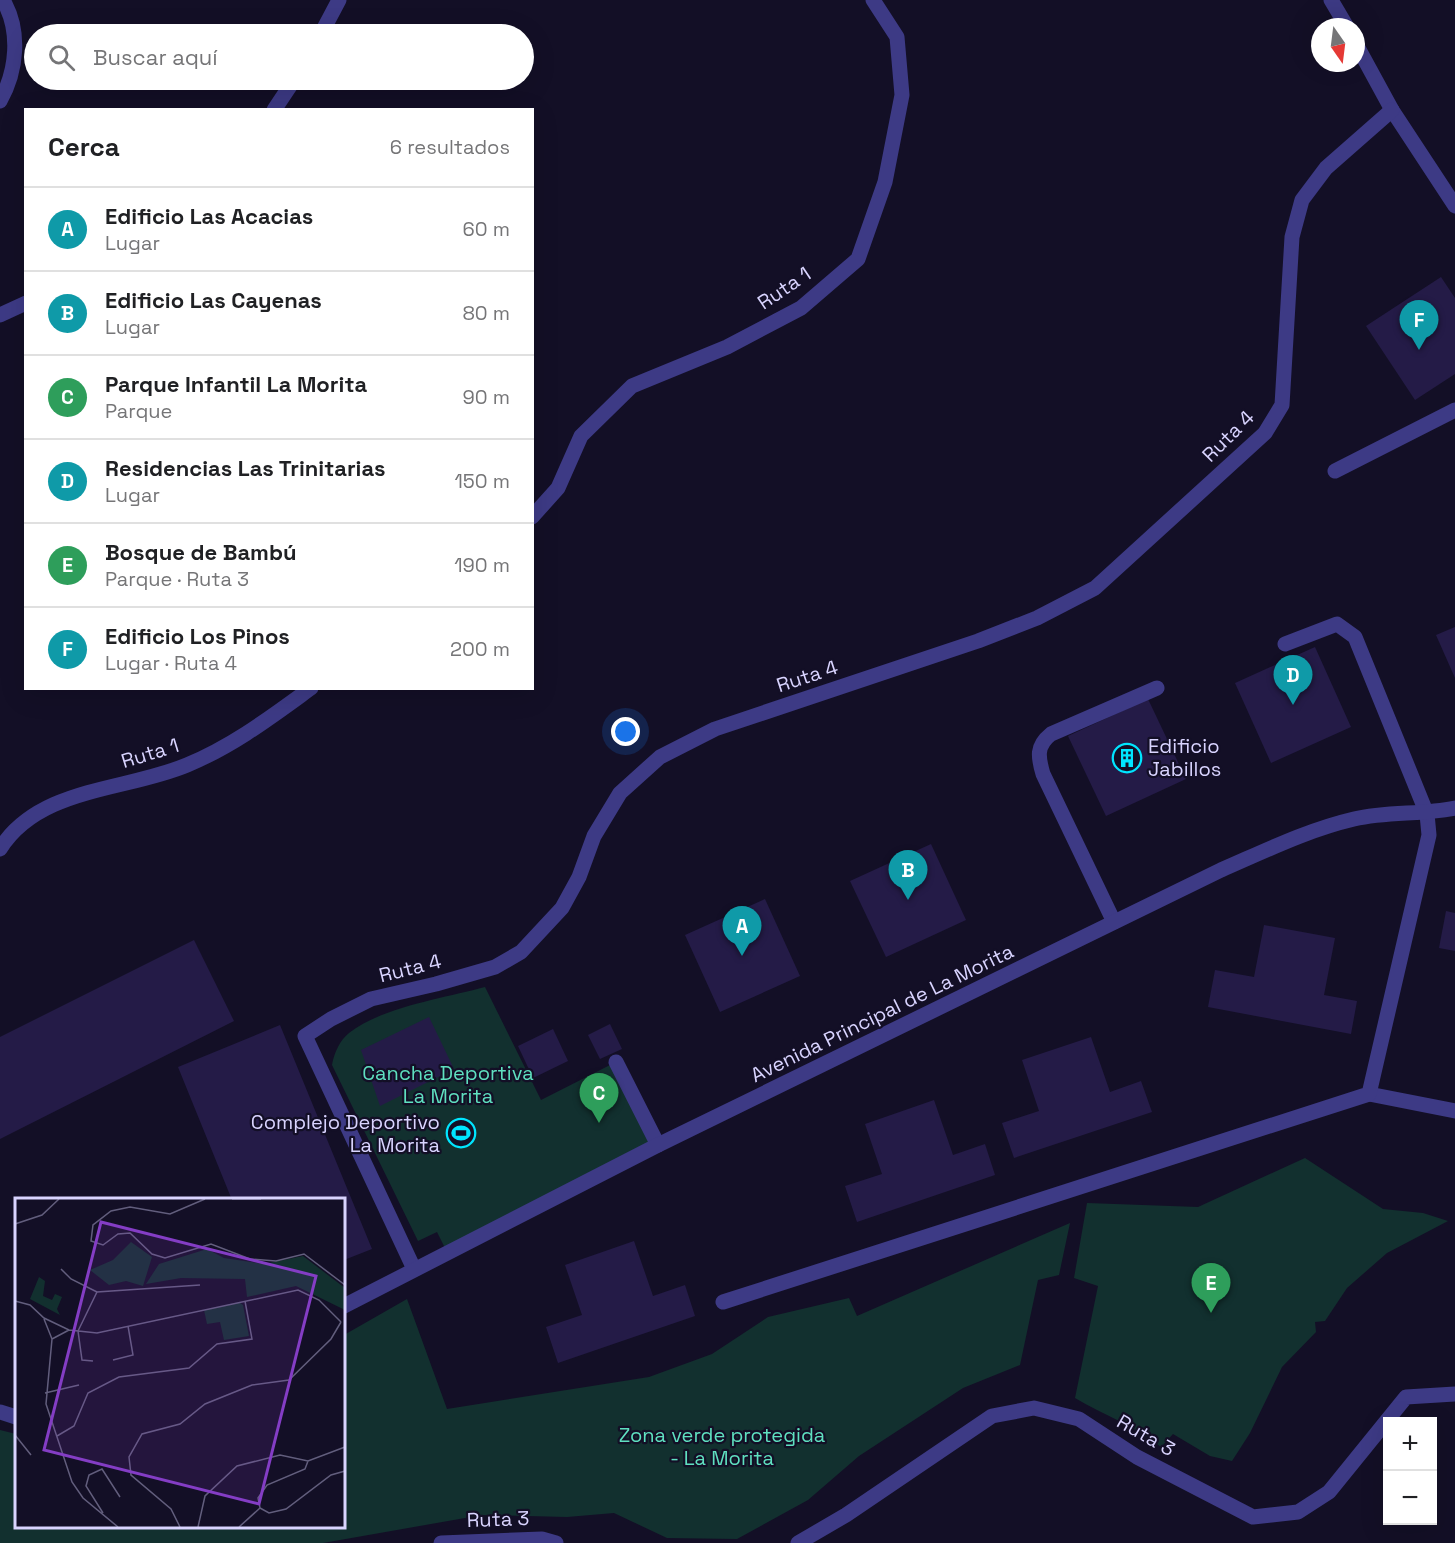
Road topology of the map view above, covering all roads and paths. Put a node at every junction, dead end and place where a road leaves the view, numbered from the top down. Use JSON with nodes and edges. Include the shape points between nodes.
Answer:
{"nodes":[{"id":1,"x":3,"y":0,"type":"edge"},
{"id":2,"x":339,"y":0,"type":"edge"},
{"id":3,"x":873,"y":0,"type":"edge"},
{"id":4,"x":1331,"y":0,"type":"edge"},
{"id":5,"x":1342,"y":18,"type":"edge"},
{"id":6,"x":326,"y":24,"type":"edge"},
{"id":7,"x":1365,"y":60,"type":"edge"},
{"id":8,"x":287,"y":90,"type":"edge"},
{"id":9,"x":0,"y":101,"type":"edge"},
{"id":10,"x":275,"y":108,"type":"edge"},
{"id":11,"x":1392,"y":110,"type":"junction"},
{"id":12,"x":1455,"y":206,"type":"edge"},
{"id":13,"x":24,"y":304,"type":"edge"},
{"id":14,"x":0,"y":315,"type":"edge"},
{"id":15,"x":1455,"y":410,"type":"edge"},
{"id":16,"x":1335,"y":471,"type":"dead end"},
{"id":17,"x":534,"y":515,"type":"edge"},
{"id":18,"x":1285,"y":644,"type":"dead end"},
{"id":19,"x":1156,"y":688,"type":"dead end"},
{"id":20,"x":308,"y":690,"type":"edge"},
{"id":21,"x":1455,"y":808,"type":"edge"},
{"id":22,"x":1427,"y":814,"type":"junction"},
{"id":23,"x":0,"y":849,"type":"edge"},
{"id":24,"x":1114,"y":922,"type":"junction"},
{"id":25,"x":616,"y":1062,"type":"dead end"},
{"id":26,"x":1369,"y":1094,"type":"junction"},
{"id":27,"x":1455,"y":1111,"type":"edge"},
{"id":28,"x":657,"y":1145,"type":"junction"},
{"id":29,"x":414,"y":1269,"type":"junction"},
{"id":30,"x":723,"y":1302,"type":"dead end"},
{"id":31,"x":345,"y":1305,"type":"edge"},
{"id":32,"x":1455,"y":1394,"type":"edge"},
{"id":33,"x":0,"y":1412,"type":"edge"},
{"id":34,"x":15,"y":1418,"type":"edge"},
{"id":35,"x":441,"y":1543,"type":"edge"},
{"id":36,"x":556,"y":1543,"type":"edge"},
{"id":37,"x":798,"y":1543,"type":"edge"}],
"edges":[{"from":1,"to":9,"type":"street","via":[[15,38],[11,81]]},
{"from":2,"to":6,"type":"street"},
{"from":3,"to":17,"type":"street","name":"Ruta 1","via":[[897,37],[902,95],[885,182],[858,259],[801,308],[727,347],[632,386],[581,436],[558,488]]},
{"from":4,"to":5,"type":"street"},
{"from":7,"to":11,"type":"street"},
{"from":8,"to":10,"type":"street"},
{"from":11,"to":12,"type":"street"},
{"from":11,"to":29,"type":"street","name":"Ruta 4","via":[[1326,168],[1302,200],[1292,237],[1282,405],[1265,434],[1095,588],[978,642],[715,729],[660,757],[620,793],[594,836],[562,908],[521,952],[495,967],[370,999],[305,1036]]},
{"from":13,"to":14,"type":"street"},
{"from":15,"to":16,"type":"street"},
{"from":18,"to":22,"type":"street","via":[[1336,624],[1354,638]]},
{"from":19,"to":24,"type":"street","via":[[1051,734],[1038,750],[1043,774]]},
{"from":20,"to":23,"type":"street","name":"Ruta 1","via":[[232,744],[185,766],[42,808]]},
{"from":21,"to":22,"type":"street","name":"Avenida Principal de La Morita"},
{"from":22,"to":24,"type":"street","name":"Avenida Principal de La Morita","via":[[1387,813],[1302,834]]},
{"from":22,"to":26,"type":"street","via":[[1429,835]]},
{"from":24,"to":28,"type":"street","name":"Avenida Principal de La Morita"},
{"from":25,"to":28,"type":"street"},
{"from":26,"to":27,"type":"street"},
{"from":26,"to":30,"type":"street"},
{"from":28,"to":29,"type":"street","name":"Avenida Principal de La Morita"},
{"from":29,"to":31,"type":"street","name":"Avenida Principal de La Morita"},
{"from":32,"to":37,"type":"street","name":"Ruta 3","via":[[1406,1397],[1329,1492],[1298,1512],[1253,1517],[1137,1457],[1079,1419],[1034,1408],[992,1416]]},
{"from":33,"to":34,"type":"street"},
{"from":35,"to":36,"type":"street","name":"Ruta 3","via":[[542,1539]]}]}
